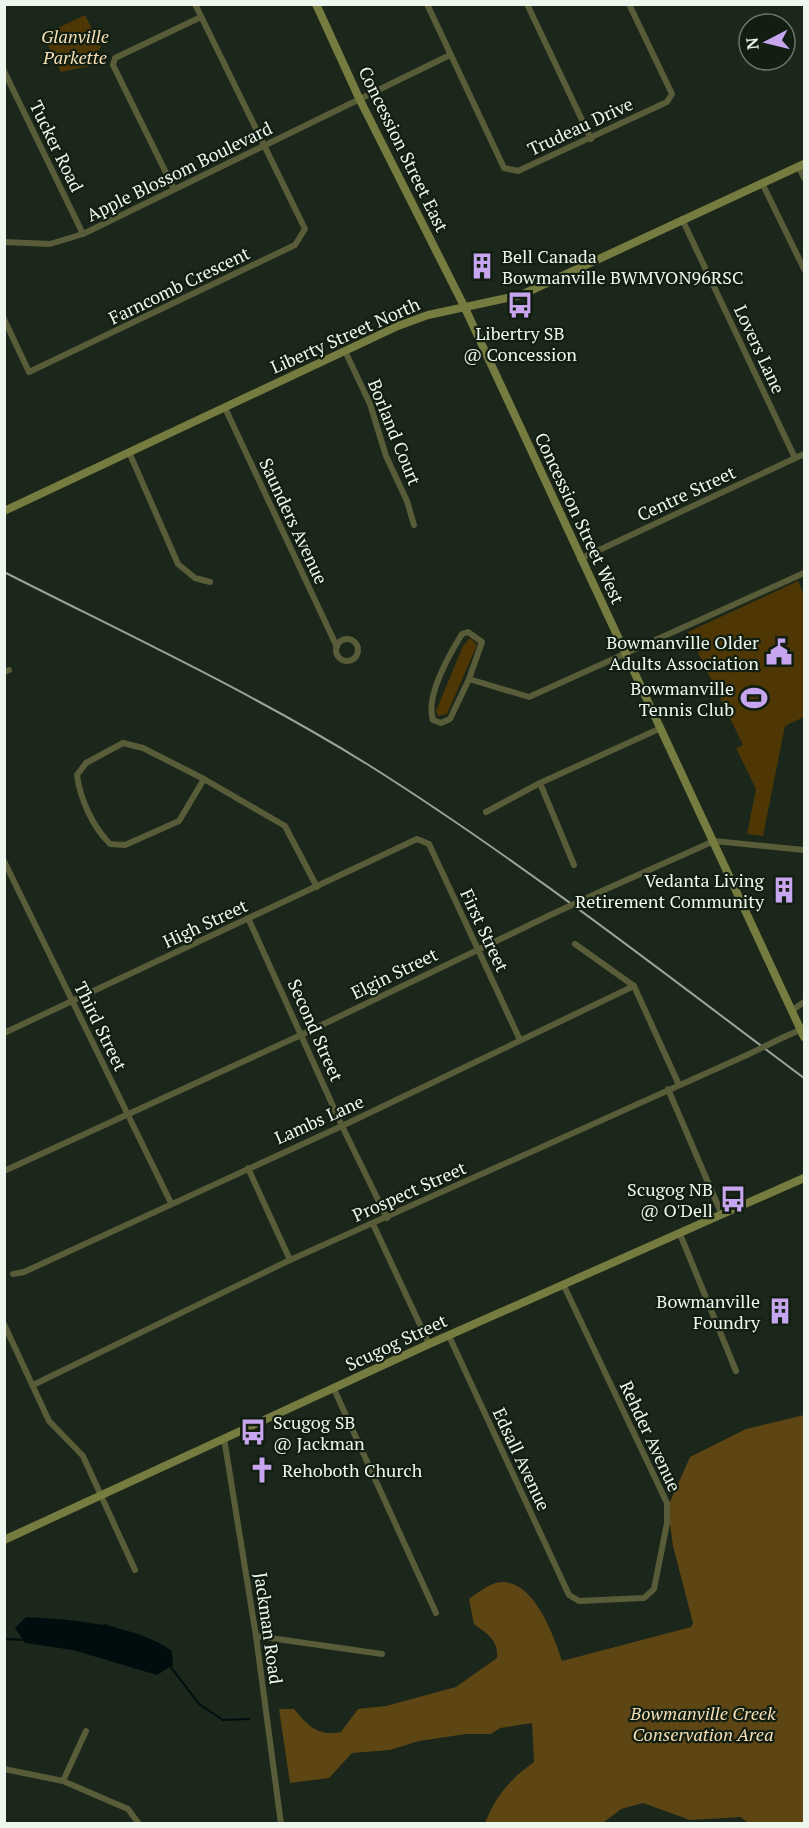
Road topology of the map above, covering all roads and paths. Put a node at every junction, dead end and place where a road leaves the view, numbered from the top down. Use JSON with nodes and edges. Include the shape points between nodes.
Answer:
{"nodes":[{"id":1,"x":195,"y":4,"type":"edge"},
{"id":2,"x":316,"y":4,"type":"edge"},
{"id":3,"x":427,"y":4,"type":"edge"},
{"id":4,"x":527,"y":4,"type":"edge"},
{"id":5,"x":629,"y":4,"type":"edge"},
{"id":6,"x":201,"y":17,"type":"junction"},
{"id":7,"x":450,"y":55,"type":"junction"},
{"id":8,"x":4,"y":71,"type":"edge"},
{"id":9,"x":8,"y":85,"type":"edge"},
{"id":10,"x":359,"y":98,"type":"junction"},
{"id":11,"x":591,"y":139,"type":"junction"},
{"id":12,"x":265,"y":146,"type":"junction"},
{"id":13,"x":802,"y":166,"type":"edge"},
{"id":14,"x":804,"y":178,"type":"edge"},
{"id":15,"x":762,"y":183,"type":"junction"},
{"id":16,"x":174,"y":189,"type":"junction"},
{"id":17,"x":682,"y":219,"type":"junction"},
{"id":18,"x":83,"y":234,"type":"junction"},
{"id":19,"x":4,"y":242,"type":"edge"},
{"id":20,"x":804,"y":269,"type":"edge"},
{"id":21,"x":464,"y":306,"type":"junction"},
{"id":22,"x":4,"y":319,"type":"edge"},
{"id":23,"x":345,"y":351,"type":"junction"},
{"id":24,"x":225,"y":408,"type":"junction"},
{"id":25,"x":129,"y":452,"type":"junction"},
{"id":26,"x":804,"y":454,"type":"edge"},
{"id":27,"x":795,"y":458,"type":"junction"},
{"id":28,"x":4,"y":511,"type":"edge"},
{"id":29,"x":414,"y":525,"type":"dead end"},
{"id":30,"x":580,"y":559,"type":"junction"},
{"id":31,"x":804,"y":573,"type":"edge"},
{"id":32,"x":210,"y":582,"type":"dead end"},
{"id":33,"x":337,"y":647,"type":"dead end"},
{"id":34,"x":626,"y":655,"type":"junction"},
{"id":35,"x":469,"y":679,"type":"junction"},
{"id":36,"x":661,"y":728,"type":"junction"},
{"id":37,"x":204,"y":779,"type":"junction"},
{"id":38,"x":540,"y":783,"type":"junction"},
{"id":39,"x":486,"y":812,"type":"dead end"},
{"id":40,"x":417,"y":839,"type":"joint"},
{"id":41,"x":714,"y":841,"type":"junction"},
{"id":42,"x":804,"y":850,"type":"edge"},
{"id":43,"x":4,"y":861,"type":"edge"},
{"id":44,"x":574,"y":866,"type":"dead end"},
{"id":45,"x":317,"y":887,"type":"junction"},
{"id":46,"x":249,"y":920,"type":"junction"},
{"id":47,"x":575,"y":944,"type":"dead end"},
{"id":48,"x":478,"y":948,"type":"junction"},
{"id":49,"x":634,"y":986,"type":"junction"},
{"id":50,"x":72,"y":1001,"type":"junction"},
{"id":51,"x":804,"y":1002,"type":"edge"},
{"id":52,"x":791,"y":1011,"type":"junction"},
{"id":53,"x":4,"y":1033,"type":"edge"},
{"id":54,"x":802,"y":1033,"type":"edge"},
{"id":55,"x":301,"y":1035,"type":"junction"},
{"id":56,"x":520,"y":1040,"type":"junction"},
{"id":57,"x":678,"y":1085,"type":"junction"},
{"id":58,"x":668,"y":1089,"type":"junction"},
{"id":59,"x":127,"y":1115,"type":"junction"},
{"id":60,"x":342,"y":1126,"type":"junction"},
{"id":61,"x":248,"y":1168,"type":"junction"},
{"id":62,"x":4,"y":1171,"type":"edge"},
{"id":63,"x":804,"y":1178,"type":"edge"},
{"id":64,"x":171,"y":1203,"type":"junction"},
{"id":65,"x":722,"y":1215,"type":"junction"},
{"id":66,"x":387,"y":1218,"type":"junction"},
{"id":67,"x":373,"y":1224,"type":"junction"},
{"id":68,"x":680,"y":1234,"type":"junction"},
{"id":69,"x":290,"y":1260,"type":"junction"},
{"id":70,"x":13,"y":1275,"type":"dead end"},
{"id":71,"x":564,"y":1286,"type":"junction"},
{"id":72,"x":4,"y":1324,"type":"edge"},
{"id":73,"x":449,"y":1336,"type":"junction"},
{"id":74,"x":429,"y":1344,"type":"junction"},
{"id":75,"x":736,"y":1371,"type":"dead end"},
{"id":76,"x":33,"y":1384,"type":"junction"},
{"id":77,"x":334,"y":1389,"type":"junction"},
{"id":78,"x":224,"y":1438,"type":"junction"},
{"id":79,"x":102,"y":1496,"type":"junction"},
{"id":80,"x":4,"y":1540,"type":"edge"},
{"id":81,"x":135,"y":1570,"type":"dead end"},
{"id":82,"x":569,"y":1595,"type":"joint"},
{"id":83,"x":436,"y":1613,"type":"dead end"},
{"id":84,"x":256,"y":1636,"type":"junction"},
{"id":85,"x":381,"y":1654,"type":"dead end"},
{"id":86,"x":86,"y":1731,"type":"dead end"},
{"id":87,"x":4,"y":1769,"type":"edge"},
{"id":88,"x":63,"y":1781,"type":"junction"},
{"id":89,"x":139,"y":1824,"type":"edge"},
{"id":90,"x":281,"y":1824,"type":"edge"}],
"edges":[{"from":1,"to":6,"type":"street"},
{"from":2,"to":10,"type":"street","name":"Concession Street East"},
{"from":3,"to":7,"type":"street","name":"Trudeau Drive"},
{"from":4,"to":11,"type":"street"},
{"from":5,"to":11,"type":"street","name":"Trudeau Drive","via":[[672,94],[667,102]]},
{"from":6,"to":12,"type":"street"},
{"from":6,"to":16,"type":"street","via":[[115,58],[113,65]]},
{"from":7,"to":10,"type":"street","name":"Apple Blossom Boulevard"},
{"from":7,"to":11,"type":"street","name":"Trudeau Drive","via":[[504,168],[518,171]]},
{"from":8,"to":9,"type":"street","name":"Tucker Road"},
{"from":9,"to":18,"type":"street","name":"Tucker Road"},
{"from":10,"to":12,"type":"street","name":"Apple Blossom Boulevard"},
{"from":10,"to":21,"type":"street","name":"Concession Street East"},
{"from":12,"to":16,"type":"street","name":"Apple Blossom Boulevard"},
{"from":12,"to":22,"type":"street","name":"Farncomb Crescent","via":[[305,229],[295,245],[29,372]]},
{"from":13,"to":14,"type":"street"},
{"from":13,"to":15,"type":"street","name":"Liberty Street North"},
{"from":15,"to":17,"type":"street","name":"Liberty Street North"},
{"from":15,"to":20,"type":"street"},
{"from":16,"to":18,"type":"street","name":"Apple Blossom Boulevard"},
{"from":17,"to":21,"type":"street","name":"Liberty Street North","via":[[521,295]]},
{"from":17,"to":27,"type":"street","name":"Lovers Lane"},
{"from":18,"to":19,"type":"street","name":"Apple Blossom Boulevard","via":[[50,244]]},
{"from":21,"to":23,"type":"street","name":"Liberty Street North","via":[[398,326]]},
{"from":21,"to":30,"type":"street","name":"Concession Street West"},
{"from":23,"to":24,"type":"street","name":"Liberty Street North"},
{"from":23,"to":29,"type":"street","name":"Borland Court","via":[[370,404]]},
{"from":24,"to":25,"type":"street","name":"Liberty Street North"},
{"from":24,"to":33,"type":"street","name":"Saunders Avenue"},
{"from":25,"to":28,"type":"street","name":"Liberty Street North"},
{"from":25,"to":32,"type":"street","via":[[178,564],[195,578]]},
{"from":26,"to":27,"type":"street","name":"Centre Street"},
{"from":27,"to":30,"type":"street","name":"Centre Street"},
{"from":30,"to":34,"type":"street","name":"Concession Street West"},
{"from":31,"to":34,"type":"street"},
{"from":34,"to":35,"type":"street","via":[[529,697]]},
{"from":34,"to":36,"type":"street","name":"Concession Street West"},
{"from":35,"to":35,"type":"street","via":[[482,642],[468,632],[462,634],[446,661],[429,708],[433,720],[441,723],[450,719]]},
{"from":36,"to":38,"type":"street"},
{"from":36,"to":41,"type":"street","name":"Concession Street West"},
{"from":37,"to":37,"type":"street","via":[[123,742],[86,763],[77,775],[79,789],[100,834],[110,844],[125,845],[179,820]]},
{"from":37,"to":45,"type":"street","via":[[285,826]]},
{"from":38,"to":39,"type":"street"},
{"from":38,"to":44,"type":"street"},
{"from":40,"to":45,"type":"street","name":"High Street"},
{"from":40,"to":48,"type":"street","name":"First Street","via":[[429,844]]},
{"from":41,"to":42,"type":"street","name":"Elgin Street"},
{"from":41,"to":48,"type":"street","name":"Elgin Street","bridge":true},
{"from":41,"to":52,"type":"street","name":"Concession Street West"},
{"from":43,"to":50,"type":"street","name":"Third Street"},
{"from":45,"to":46,"type":"street","name":"High Street"},
{"from":46,"to":50,"type":"street","name":"High Street"},
{"from":46,"to":55,"type":"street","name":"Second Street"},
{"from":47,"to":49,"type":"street"},
{"from":48,"to":55,"type":"street","name":"Elgin Street"},
{"from":48,"to":56,"type":"street","name":"First Street"},
{"from":49,"to":56,"type":"street","name":"Lambs Lane"},
{"from":49,"to":57,"type":"street"},
{"from":50,"to":53,"type":"street","name":"High Street"},
{"from":50,"to":59,"type":"street","name":"Third Street"},
{"from":51,"to":52,"type":"street"},
{"from":52,"to":54,"type":"street","name":"Concession Street West"},
{"from":54,"to":57,"type":"street","name":"Prospect Street","bridge":true,"via":[[784,1037]]},
{"from":55,"to":59,"type":"street","name":"Elgin Street"},
{"from":55,"to":60,"type":"street","name":"Second Street"},
{"from":56,"to":60,"type":"street","name":"Lambs Lane"},
{"from":57,"to":58,"type":"street","name":"Prospect Street"},
{"from":58,"to":65,"type":"street"},
{"from":58,"to":66,"type":"street","name":"Prospect Street"},
{"from":59,"to":62,"type":"street","name":"Elgin Street"},
{"from":59,"to":64,"type":"street","name":"Third Street"},
{"from":60,"to":61,"type":"street","name":"Lambs Lane"},
{"from":60,"to":66,"type":"street","name":"Second Street"},
{"from":61,"to":64,"type":"street","name":"Lambs Lane"},
{"from":61,"to":69,"type":"street"},
{"from":63,"to":65,"type":"street","name":"Scugog Street"},
{"from":64,"to":70,"type":"street","name":"Lambs Lane"},
{"from":65,"to":68,"type":"street","name":"Scugog Street"},
{"from":66,"to":67,"type":"street","name":"Prospect Street"},
{"from":67,"to":69,"type":"street","name":"Prospect Street"},
{"from":67,"to":74,"type":"street"},
{"from":68,"to":71,"type":"street","name":"Scugog Street"},
{"from":68,"to":75,"type":"street"},
{"from":69,"to":76,"type":"street","name":"Prospect Street"},
{"from":71,"to":73,"type":"street","name":"Scugog Street"},
{"from":71,"to":82,"type":"street","name":"Rehder Avenue","via":[[667,1503],[654,1589],[644,1598],[579,1601]]},
{"from":72,"to":76,"type":"street"},
{"from":73,"to":74,"type":"street","name":"Scugog Street"},
{"from":73,"to":82,"type":"street","name":"Edsall Avenue"},
{"from":74,"to":77,"type":"street","name":"Scugog Street"},
{"from":76,"to":79,"type":"street","via":[[49,1421],[82,1456]]},
{"from":77,"to":78,"type":"street","name":"Scugog Street"},
{"from":77,"to":83,"type":"street"},
{"from":78,"to":79,"type":"street","name":"Scugog Street"},
{"from":78,"to":84,"type":"street","name":"Jackman Road"},
{"from":79,"to":80,"type":"street","name":"Scugog Street"},
{"from":79,"to":81,"type":"street"},
{"from":84,"to":85,"type":"street"},
{"from":84,"to":90,"type":"street","name":"Jackman Road"},
{"from":86,"to":88,"type":"street"},
{"from":87,"to":88,"type":"street"},
{"from":88,"to":89,"type":"street","via":[[128,1809]]}]}
